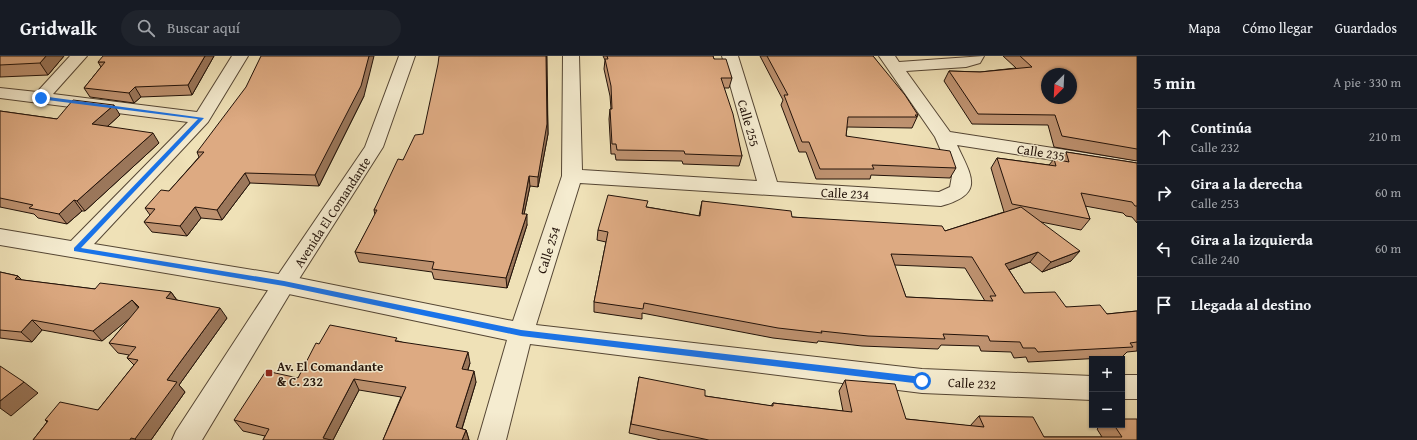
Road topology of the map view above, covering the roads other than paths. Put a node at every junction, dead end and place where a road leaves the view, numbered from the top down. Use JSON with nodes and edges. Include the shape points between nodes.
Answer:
{"nodes":[{"id":1,"x":79,"y":56,"type":"edge"},
{"id":2,"x":240,"y":56,"type":"edge"},
{"id":3,"x":407,"y":56,"type":"edge"},
{"id":4,"x":571,"y":56,"type":"edge"},
{"id":5,"x":730,"y":56,"type":"edge"},
{"id":6,"x":976,"y":56,"type":"edge"},
{"id":7,"x":891,"y":62,"type":"edge"},
{"id":8,"x":0,"y":93,"type":"edge"},
{"id":9,"x":41,"y":98,"type":"junction"},
{"id":10,"x":202,"y":118,"type":"junction"},
{"id":11,"x":944,"y":137,"type":"junction"},
{"id":12,"x":1137,"y":167,"type":"edge"},
{"id":13,"x":572,"y":176,"type":"junction"},
{"id":14,"x":769,"y":189,"type":"junction"},
{"id":15,"x":0,"y":237,"type":"edge"},
{"id":16,"x":76,"y":249,"type":"junction"},
{"id":17,"x":284,"y":284,"type":"junction"},
{"id":18,"x":521,"y":333,"type":"junction"},
{"id":19,"x":1137,"y":386,"type":"edge"},
{"id":20,"x":1125,"y":387,"type":"edge"},
{"id":21,"x":1089,"y":388,"type":"edge"},
{"id":22,"x":186,"y":440,"type":"edge"},
{"id":23,"x":492,"y":440,"type":"edge"}],
"edges":[{"from":1,"to":9,"type":"street"},
{"from":2,"to":10,"type":"street"},
{"from":3,"to":17,"type":"street","name":"Avenida El Comandante","via":[[374,148]]},
{"from":4,"to":13,"type":"street","name":"Calle 254"},
{"from":5,"to":14,"type":"street","name":"Calle 255"},
{"from":6,"to":7,"type":"street","via":[[974,60],[966,62]]},
{"from":7,"to":11,"type":"street","name":"Calle 234"},
{"from":8,"to":9,"type":"street"},
{"from":9,"to":10,"type":"street"},
{"from":10,"to":16,"type":"street"},
{"from":11,"to":12,"type":"street","name":"Calle 235"},
{"from":11,"to":14,"type":"street","name":"Calle 234","via":[[962,176],[959,191],[941,198]]},
{"from":13,"to":14,"type":"street","name":"Calle 234"},
{"from":13,"to":18,"type":"street","name":"Calle 254"},
{"from":15,"to":16,"type":"street","name":"Calle 232"},
{"from":16,"to":17,"type":"street","name":"Calle 232"},
{"from":17,"to":18,"type":"street","name":"Calle 232"},
{"from":17,"to":22,"type":"street","name":"Avenida El Comandante"},
{"from":18,"to":21,"type":"street","name":"Calle 232","via":[[922,381]]},
{"from":18,"to":23,"type":"street","name":"Calle 254"},
{"from":19,"to":20,"type":"street"}]}
